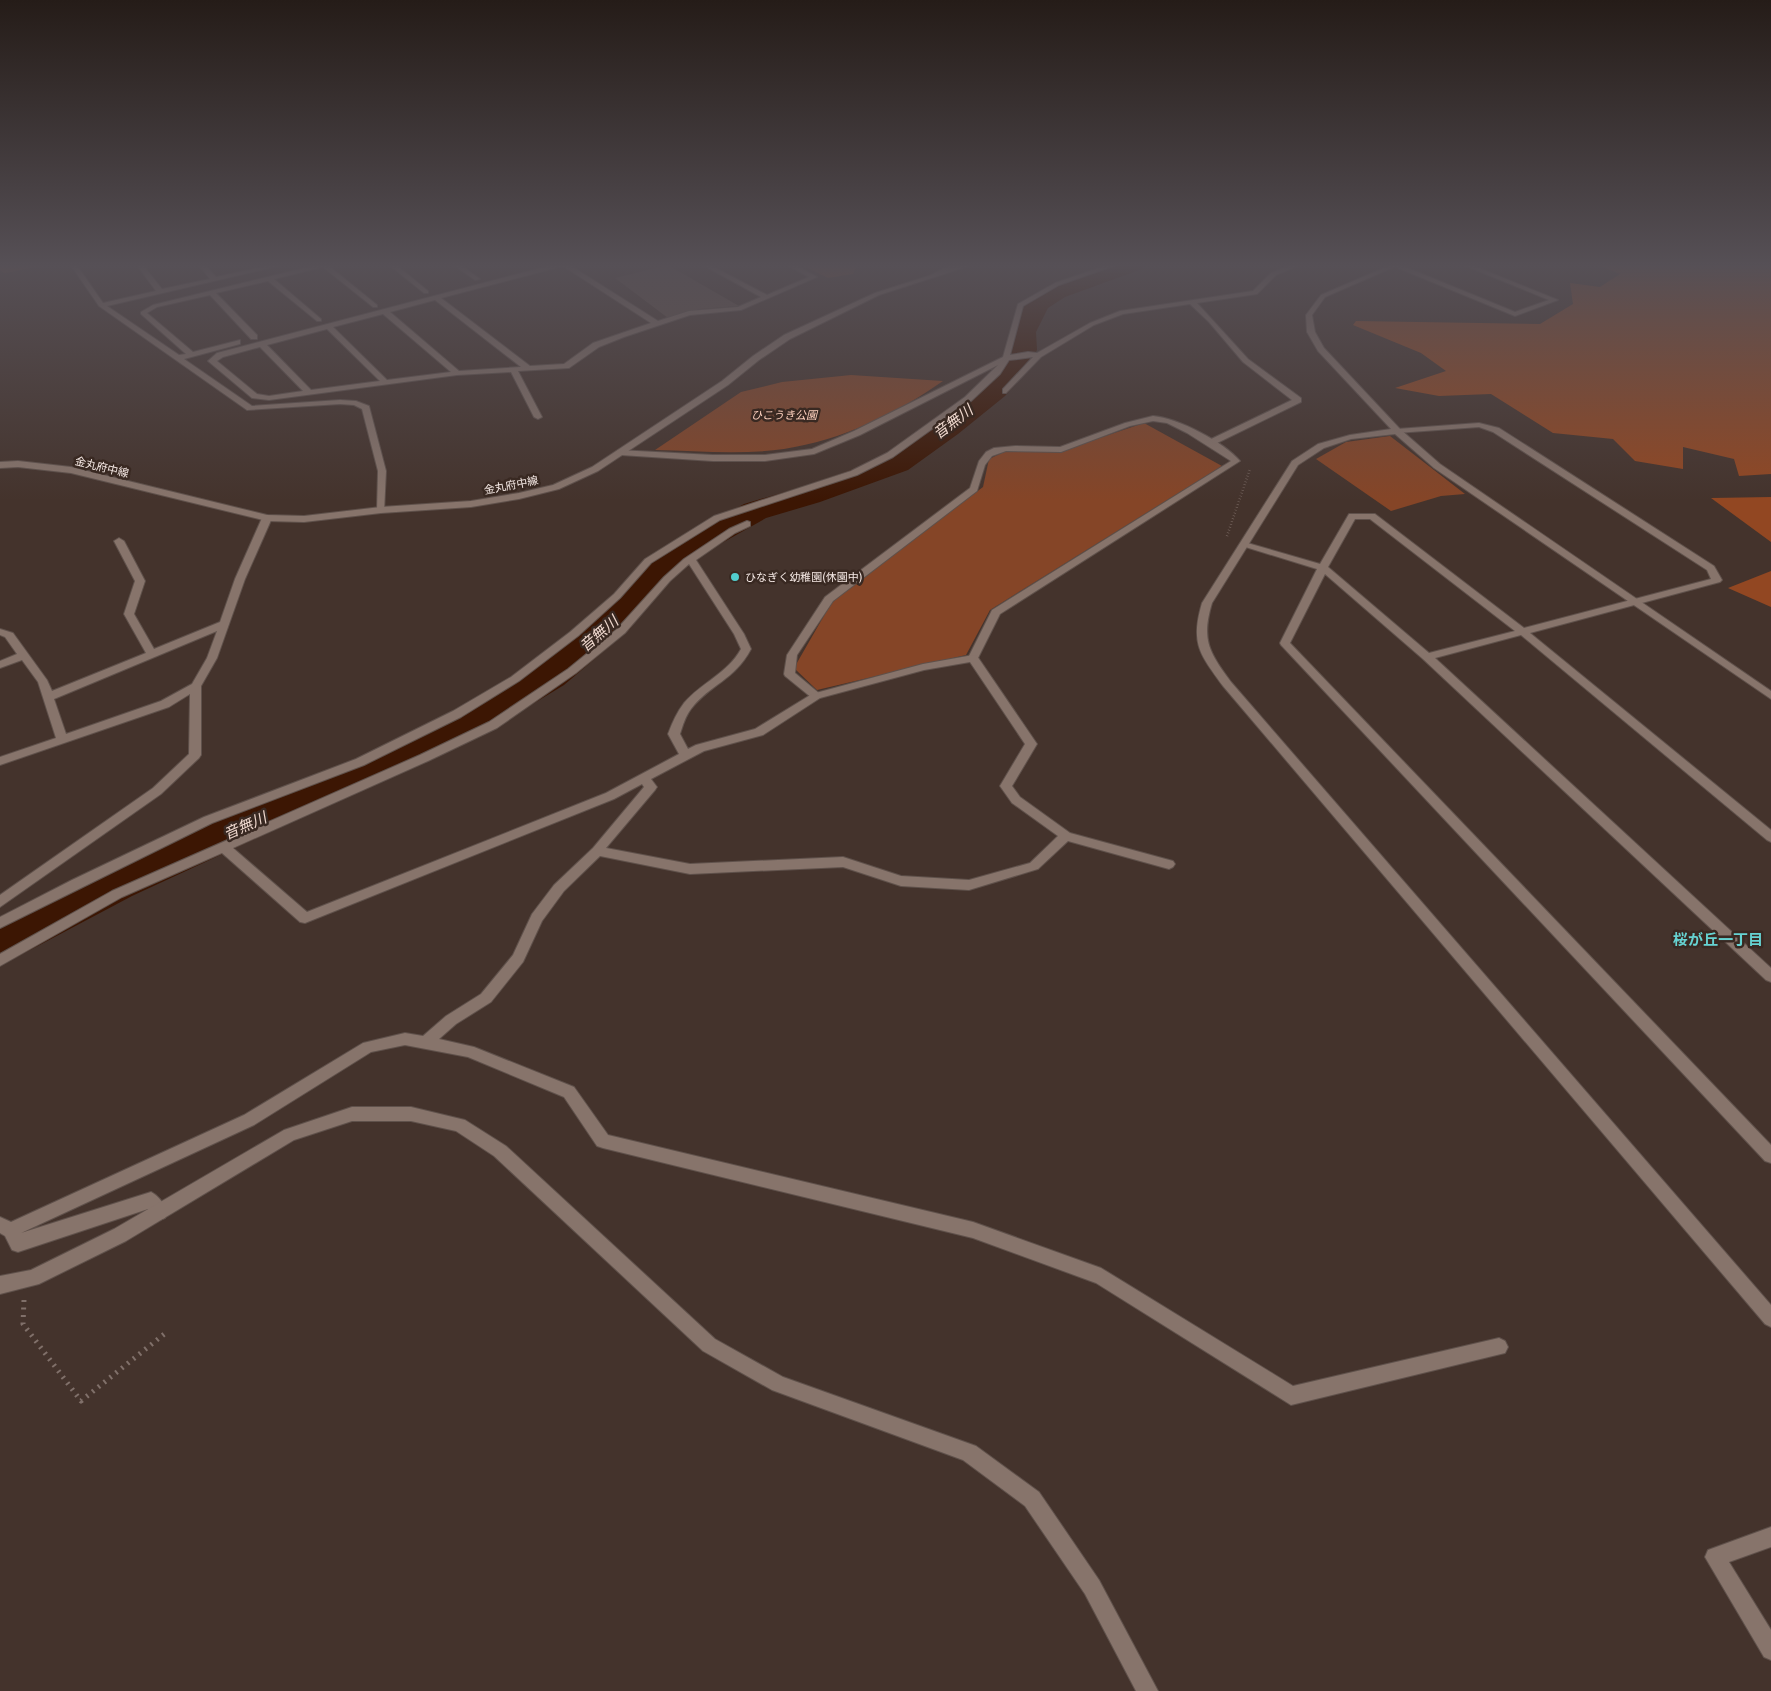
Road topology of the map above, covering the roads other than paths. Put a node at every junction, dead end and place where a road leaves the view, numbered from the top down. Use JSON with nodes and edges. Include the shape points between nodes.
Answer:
{"nodes":[{"id":1,"x":156,"y":343,"type":"edge"},
{"id":2,"x":178,"y":343,"type":"edge"},
{"id":3,"x":232,"y":343,"type":"edge"},
{"id":4,"x":266,"y":343,"type":"edge"},
{"id":5,"x":345,"y":343,"type":"edge"},
{"id":6,"x":421,"y":343,"type":"edge"},
{"id":7,"x":495,"y":343,"type":"edge"},
{"id":8,"x":602,"y":343,"type":"edge"},
{"id":9,"x":778,"y":343,"type":"edge"},
{"id":10,"x":1010,"y":343,"type":"edge"},
{"id":11,"x":1059,"y":343,"type":"edge"},
{"id":12,"x":1230,"y":343,"type":"edge"},
{"id":13,"x":1318,"y":343,"type":"edge"},
{"id":14,"x":262,"y":344,"type":"junction"},
{"id":15,"x":191,"y":354,"type":"junction"},
{"id":16,"x":1038,"y":355,"type":"junction"},
{"id":17,"x":178,"y":358,"type":"junction"},
{"id":18,"x":1006,"y":358,"type":"junction"},
{"id":19,"x":528,"y":368,"type":"junction"},
{"id":20,"x":513,"y":369,"type":"junction"},
{"id":21,"x":457,"y":373,"type":"junction"},
{"id":22,"x":386,"y":383,"type":"junction"},
{"id":23,"x":243,"y":388,"type":"junction"},
{"id":24,"x":1006,"y":391,"type":"dead end"},
{"id":25,"x":228,"y":394,"type":"junction"},
{"id":26,"x":310,"y":394,"type":"junction"},
{"id":27,"x":538,"y":417,"type":"dead end"},
{"id":28,"x":1397,"y":431,"type":"junction"},
{"id":29,"x":1210,"y":443,"type":"junction"},
{"id":30,"x":621,"y":452,"type":"junction"},
{"id":31,"x":0,"y":465,"type":"edge"},
{"id":32,"x":381,"y":510,"type":"junction"},
{"id":33,"x":267,"y":518,"type":"junction"},
{"id":34,"x":747,"y":524,"type":"dead end"},
{"id":35,"x":119,"y":541,"type":"dead end"},
{"id":36,"x":1241,"y":549,"type":"junction"},
{"id":37,"x":687,"y":561,"type":"junction"},
{"id":38,"x":1323,"y":568,"type":"junction"},
{"id":39,"x":1634,"y":602,"type":"junction"},
{"id":40,"x":224,"y":624,"type":"junction"},
{"id":41,"x":0,"y":632,"type":"edge"},
{"id":42,"x":1523,"y":632,"type":"junction"},
{"id":43,"x":152,"y":654,"type":"junction"},
{"id":44,"x":24,"y":655,"type":"junction"},
{"id":45,"x":973,"y":658,"type":"junction"},
{"id":46,"x":1428,"y":658,"type":"junction"},
{"id":47,"x":0,"y":665,"type":"edge"},
{"id":48,"x":196,"y":686,"type":"junction"},
{"id":49,"x":816,"y":696,"type":"junction"},
{"id":50,"x":1771,"y":696,"type":"edge"},
{"id":51,"x":48,"y":697,"type":"junction"},
{"id":52,"x":62,"y":740,"type":"junction"},
{"id":53,"x":686,"y":756,"type":"junction"},
{"id":54,"x":0,"y":762,"type":"edge"},
{"id":55,"x":644,"y":778,"type":"junction"},
{"id":56,"x":1066,"y":836,"type":"junction"},
{"id":57,"x":1771,"y":837,"type":"edge"},
{"id":58,"x":222,"y":846,"type":"junction"},
{"id":59,"x":596,"y":851,"type":"junction"},
{"id":60,"x":1169,"y":864,"type":"dead end"},
{"id":61,"x":0,"y":902,"type":"edge"},
{"id":62,"x":0,"y":923,"type":"edge"},
{"id":63,"x":0,"y":961,"type":"edge"},
{"id":64,"x":1771,"y":976,"type":"edge"},
{"id":65,"x":426,"y":1042,"type":"junction"},
{"id":66,"x":1771,"y":1156,"type":"edge"},
{"id":67,"x":159,"y":1212,"type":"junction"},
{"id":68,"x":6,"y":1228,"type":"edge"},
{"id":69,"x":0,"y":1284,"type":"edge"},
{"id":70,"x":1771,"y":1318,"type":"edge"},
{"id":71,"x":1499,"y":1347,"type":"dead end"},
{"id":72,"x":1771,"y":1537,"type":"edge"},
{"id":73,"x":1771,"y":1650,"type":"edge"},
{"id":74,"x":1147,"y":1691,"type":"edge"}],
"edges":[{"from":1,"to":17,"type":"street"},
{"from":2,"to":15,"type":"street"},
{"from":3,"to":15,"type":"street"},
{"from":4,"to":14,"type":"street"},
{"from":5,"to":22,"type":"street"},
{"from":6,"to":21,"type":"street"},
{"from":7,"to":19,"type":"street"},
{"from":8,"to":19,"type":"street","via":[[566,366]]},
{"from":9,"to":30,"type":"street","name":"金丸府中線","via":[[725,383]]},
{"from":10,"to":18,"type":"street"},
{"from":11,"to":16,"type":"street"},
{"from":12,"to":29,"type":"street","via":[[1262,375],[1298,400]]},
{"from":13,"to":28,"type":"street"},
{"from":14,"to":23,"type":"street","via":[[220,355],[212,361]]},
{"from":14,"to":26,"type":"street"},
{"from":15,"to":17,"type":"street"},
{"from":16,"to":18,"type":"street"},
{"from":16,"to":24,"type":"street"},
{"from":17,"to":25,"type":"street"},
{"from":18,"to":30,"type":"street","via":[[857,433],[814,451],[765,458]]},
{"from":18,"to":62,"type":"street","via":[[997,372],[968,399],[890,455],[854,473],[717,518],[648,561],[617,596],[574,634],[515,680],[457,714],[360,762],[208,820],[77,882]]},
{"from":19,"to":20,"type":"street"},
{"from":20,"to":21,"type":"street"},
{"from":20,"to":27,"type":"street"},
{"from":21,"to":22,"type":"street"},
{"from":22,"to":26,"type":"street"},
{"from":23,"to":25,"type":"street"},
{"from":23,"to":26,"type":"street","via":[[255,396],[269,398]]},
{"from":25,"to":32,"type":"street","via":[[250,408],[340,402],[356,403],[366,408],[382,471]]},
{"from":28,"to":36,"type":"street","via":[[1350,437],[1321,446],[1295,463]]},
{"from":28,"to":39,"type":"street","via":[[1437,466]]},
{"from":28,"to":39,"type":"street","via":[[1478,425],[1496,430],[1712,568],[1717,580]]},
{"from":29,"to":45,"type":"street","via":[[1236,461],[996,612]]},
{"from":29,"to":49,"type":"street","via":[[1162,418],[1140,421],[1060,449],[1002,449],[988,454],[981,464],[974,489],[829,599],[792,655],[789,674]]},
{"from":30,"to":32,"type":"street","name":"金丸府中線","via":[[595,469],[556,487],[471,504]]},
{"from":31,"to":33,"type":"street","name":"金丸府中線","via":[[72,470]]},
{"from":32,"to":33,"type":"street","name":"金丸府中線","via":[[304,519]]},
{"from":33,"to":40,"type":"street"},
{"from":34,"to":37,"type":"street"},
{"from":35,"to":43,"type":"street","via":[[140,581],[129,614]]},
{"from":36,"to":38,"type":"street"},
{"from":36,"to":70,"type":"street","via":[[1207,604],[1200,623],[1202,650],[1233,691]]},
{"from":37,"to":53,"type":"street","via":[[694,562],[740,634],[746,649],[741,661],[690,701],[678,719],[674,734]]},
{"from":37,"to":58,"type":"street","via":[[621,631],[572,671],[493,725],[318,806]]},
{"from":38,"to":42,"type":"street","via":[[1352,516],[1372,516]]},
{"from":38,"to":46,"type":"street"},
{"from":38,"to":66,"type":"street","via":[[1285,643]]},
{"from":39,"to":42,"type":"street"},
{"from":39,"to":50,"type":"street"},
{"from":40,"to":43,"type":"street"},
{"from":40,"to":48,"type":"street","via":[[212,658]]},
{"from":41,"to":44,"type":"street","via":[[9,635]]},
{"from":42,"to":46,"type":"street"},
{"from":42,"to":57,"type":"street"},
{"from":43,"to":51,"type":"street"},
{"from":44,"to":47,"type":"street"},
{"from":44,"to":51,"type":"street","via":[[43,682]]},
{"from":45,"to":49,"type":"street","via":[[923,667]]},
{"from":45,"to":56,"type":"street","via":[[1031,744],[1006,786],[1016,800]]},
{"from":46,"to":64,"type":"street"},
{"from":48,"to":52,"type":"street","via":[[165,704]]},
{"from":48,"to":61,"type":"street","via":[[195,755],[157,791]]},
{"from":49,"to":53,"type":"street","via":[[759,732],[700,748]]},
{"from":51,"to":52,"type":"street"},
{"from":52,"to":54,"type":"street"},
{"from":53,"to":55,"type":"street"},
{"from":55,"to":58,"type":"street","via":[[610,796],[305,918]]},
{"from":55,"to":59,"type":"street","via":[[651,786]]},
{"from":56,"to":59,"type":"street","via":[[1034,866],[969,885],[901,881],[843,862],[690,869]]},
{"from":56,"to":60,"type":"street"},
{"from":58,"to":63,"type":"street","via":[[117,894]]},
{"from":59,"to":65,"type":"street","via":[[559,888],[537,918],[518,958],[486,998],[451,1020]]},
{"from":65,"to":68,"type":"street","via":[[406,1038],[368,1047],[249,1120]]},
{"from":65,"to":71,"type":"street","via":[[469,1051],[569,1092],[603,1141],[973,1230],[1101,1276],[1291,1396]]},
{"from":67,"to":68,"type":"street","via":[[151,1200],[18,1244]]},
{"from":67,"to":69,"type":"street","via":[[33,1278]]},
{"from":67,"to":74,"type":"street","via":[[289,1135],[352,1114],[411,1114],[460,1125],[500,1151],[709,1345],[778,1384],[969,1453],[1032,1499],[1092,1587]]},
{"from":72,"to":73,"type":"street","via":[[1715,1557]]}]}
